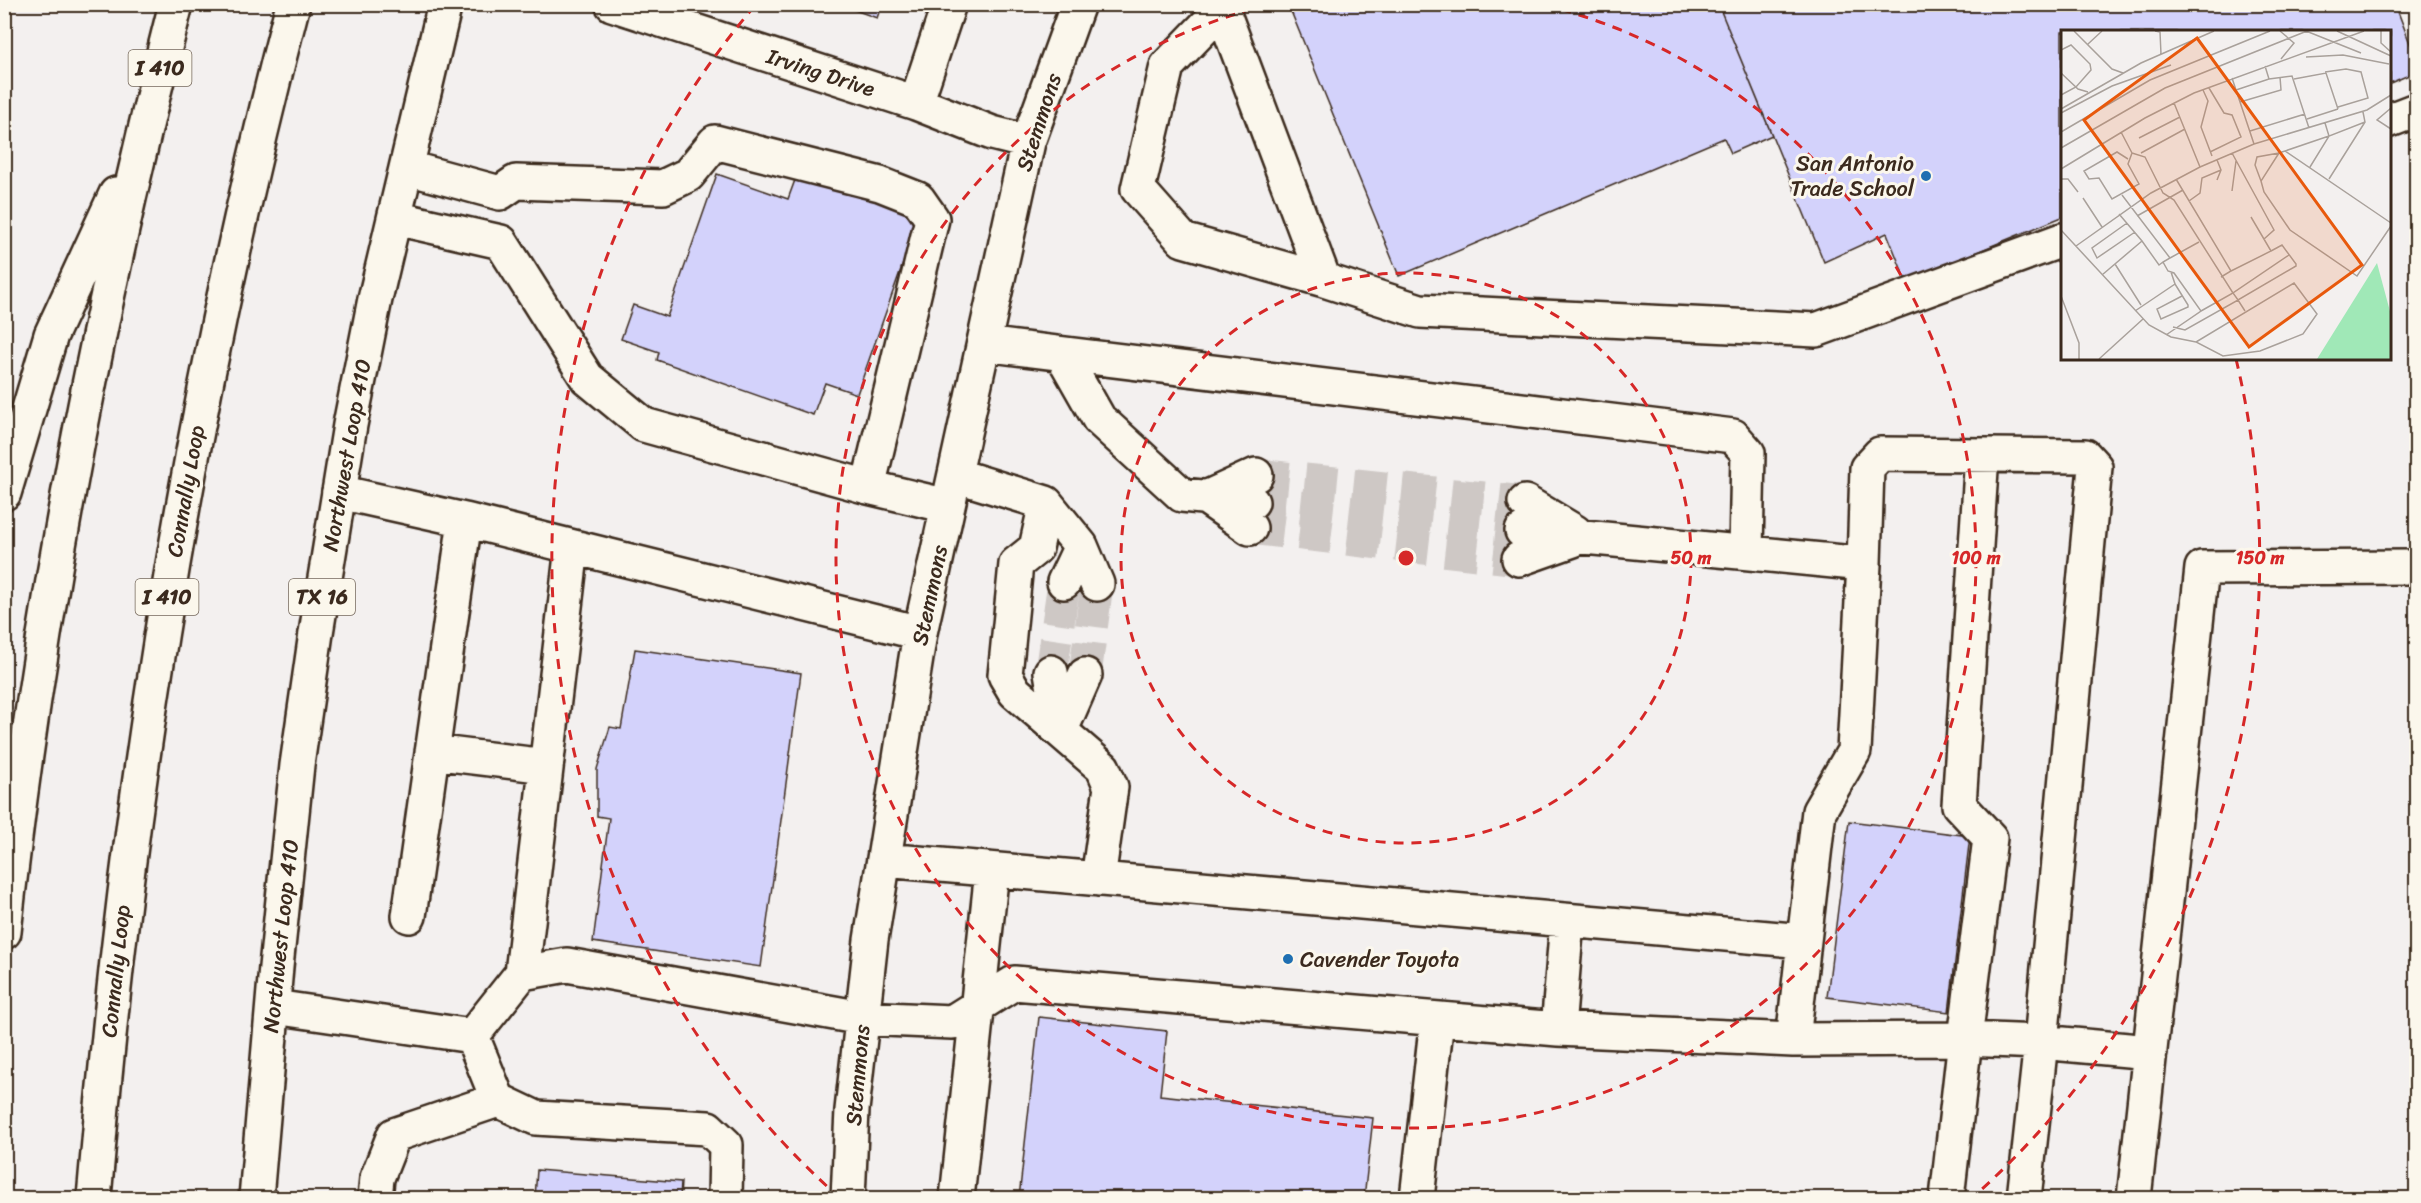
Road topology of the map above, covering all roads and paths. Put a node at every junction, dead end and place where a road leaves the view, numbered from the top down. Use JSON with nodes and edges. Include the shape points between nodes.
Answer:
{"nodes":[{"id":1,"x":176,"y":4,"type":"edge"},
{"id":2,"x":293,"y":4,"type":"edge"},
{"id":3,"x":445,"y":4,"type":"edge"},
{"id":4,"x":612,"y":4,"type":"edge"},
{"id":5,"x":949,"y":4,"type":"edge"},
{"id":6,"x":1078,"y":4,"type":"edge"},
{"id":7,"x":1223,"y":7,"type":"edge"},
{"id":8,"x":671,"y":13,"type":"edge"},
{"id":9,"x":916,"y":103,"type":"junction"},
{"id":10,"x":2416,"y":110,"type":"edge"},
{"id":11,"x":2391,"y":120,"type":"edge"},
{"id":12,"x":145,"y":131,"type":"junction"},
{"id":13,"x":1028,"y":142,"type":"junction"},
{"id":14,"x":408,"y":168,"type":"junction"},
{"id":15,"x":395,"y":218,"type":"junction"},
{"id":16,"x":2061,"y":240,"type":"edge"},
{"id":17,"x":1324,"y":280,"type":"junction"},
{"id":18,"x":984,"y":344,"type":"junction"},
{"id":19,"x":1062,"y":354,"type":"junction"},
{"id":20,"x":1982,"y":455,"type":"junction"},
{"id":21,"x":955,"y":475,"type":"junction"},
{"id":22,"x":868,"y":488,"type":"junction"},
{"id":23,"x":339,"y":492,"type":"junction"},
{"id":24,"x":4,"y":493,"type":"edge"},
{"id":25,"x":1253,"y":502,"type":"tunnel mouth"},
{"id":26,"x":1046,"y":503,"type":"junction"},
{"id":27,"x":948,"y":507,"type":"junction"},
{"id":28,"x":465,"y":520,"type":"junction"},
{"id":29,"x":1583,"y":536,"type":"junction"},
{"id":30,"x":1081,"y":546,"type":"junction"},
{"id":31,"x":572,"y":547,"type":"junction"},
{"id":32,"x":1746,"y":552,"type":"junction"},
{"id":33,"x":1864,"y":564,"type":"junction"},
{"id":34,"x":2416,"y":567,"type":"edge"},
{"id":35,"x":1064,"y":582,"type":"tunnel mouth"},
{"id":36,"x":1097,"y":584,"type":"tunnel mouth"},
{"id":37,"x":920,"y":633,"type":"junction"},
{"id":38,"x":1051,"y":672,"type":"tunnel mouth"},
{"id":39,"x":1085,"y":675,"type":"tunnel mouth"},
{"id":40,"x":1061,"y":730,"type":"junction"},
{"id":41,"x":432,"y":752,"type":"junction"},
{"id":42,"x":546,"y":766,"type":"junction"},
{"id":43,"x":884,"y":860,"type":"junction"},
{"id":44,"x":992,"y":870,"type":"junction"},
{"id":45,"x":1098,"y":879,"type":"junction"},
{"id":46,"x":408,"y":916,"type":"dead end"},
{"id":47,"x":1568,"y":921,"type":"junction"},
{"id":48,"x":4,"y":932,"type":"edge"},
{"id":49,"x":1804,"y":942,"type":"junction"},
{"id":50,"x":522,"y":973,"type":"junction"},
{"id":51,"x":978,"y":1006,"type":"junction"},
{"id":52,"x":274,"y":1007,"type":"junction"},
{"id":53,"x":862,"y":1018,"type":"junction"},
{"id":54,"x":1437,"y":1019,"type":"junction"},
{"id":55,"x":1558,"y":1029,"type":"junction"},
{"id":56,"x":472,"y":1036,"type":"junction"},
{"id":57,"x":1965,"y":1039,"type":"junction"},
{"id":58,"x":1793,"y":1040,"type":"junction"},
{"id":59,"x":2042,"y":1042,"type":"junction"},
{"id":60,"x":2150,"y":1052,"type":"junction"},
{"id":61,"x":498,"y":1100,"type":"junction"},
{"id":62,"x":94,"y":1198,"type":"edge"},
{"id":63,"x":256,"y":1198,"type":"edge"},
{"id":64,"x":375,"y":1198,"type":"edge"},
{"id":65,"x":724,"y":1198,"type":"edge"},
{"id":66,"x":848,"y":1198,"type":"edge"},
{"id":67,"x":957,"y":1198,"type":"edge"},
{"id":68,"x":1417,"y":1198,"type":"edge"},
{"id":69,"x":1947,"y":1198,"type":"edge"},
{"id":70,"x":2024,"y":1198,"type":"edge"},
{"id":71,"x":2134,"y":1198,"type":"edge"}],
"edges":[{"from":1,"to":12,"type":"main road","number":"I 410"},
{"from":2,"to":62,"type":"main road","name":"Connally Loop","number":"I 410","via":[[223,297],[174,548],[123,887]]},
{"from":3,"to":14,"type":"main road","name":"Northwest Loop 410","number":"TX 16"},
{"from":4,"to":8,"type":"main road","name":"Irving Drive"},
{"from":5,"to":9,"type":"main road"},
{"from":6,"to":13,"type":"main road","name":"Stemmons"},
{"from":7,"to":17,"type":"main road"},
{"from":7,"to":17,"type":"main road","via":[[1167,66],[1138,189],[1183,240]]},
{"from":8,"to":9,"type":"main road","name":"Irving Drive"},
{"from":9,"to":13,"type":"main road","name":"Irving Drive","via":[[992,133]]},
{"from":10,"to":11,"type":"main road"},
{"from":12,"to":24,"type":"main road","via":[[51,335]]},
{"from":12,"to":48,"type":"main road","number":"I 410","via":[[60,540]]},
{"from":13,"to":18,"type":"main road","name":"Stemmons"},
{"from":14,"to":15,"type":"main road","name":"Northwest Loop 410","number":"TX 16"},
{"from":14,"to":22,"type":"main road","via":[[500,193],[516,182],[663,188],[688,175],[715,142],[880,184],[918,199],[932,219]]},
{"from":15,"to":22,"type":"main road","via":[[501,242],[587,378],[644,425]]},
{"from":15,"to":23,"type":"main road","name":"Northwest Loop 410","number":"TX 16","via":[[375,299]]},
{"from":16,"to":17,"type":"main road","via":[[1816,330],[1420,311]]},
{"from":18,"to":19,"type":"main road"},
{"from":18,"to":21,"type":"main road","name":"Stemmons"},
{"from":19,"to":25,"type":"main road","via":[[1099,419],[1182,495]]},
{"from":19,"to":32,"type":"main road","via":[[1733,436],[1748,453]]},
{"from":20,"to":33,"type":"main road","via":[[1880,454],[1867,468]]},
{"from":20,"to":57,"type":"main road","via":[[1959,805],[1990,838]]},
{"from":20,"to":59,"type":"main road","via":[[2085,456],[2095,467]]},
{"from":21,"to":26,"type":"main road"},
{"from":21,"to":27,"type":"main road","name":"Stemmons"},
{"from":22,"to":27,"type":"main road"},
{"from":23,"to":28,"type":"main road"},
{"from":23,"to":52,"type":"main road","name":"Northwest Loop 410","number":"TX 16","via":[[297,765]]},
{"from":26,"to":30,"type":"main road"},
{"from":26,"to":40,"type":"main road","via":[[1036,548],[1016,564],[1005,675],[1015,692]]},
{"from":27,"to":37,"type":"main road","name":"Stemmons"},
{"from":28,"to":31,"type":"main road"},
{"from":28,"to":41,"type":"main road"},
{"from":29,"to":29,"type":"main road","via":[[1522,531]]},
{"from":29,"to":32,"type":"main road"},
{"from":30,"to":35,"type":"main road"},
{"from":30,"to":36,"type":"main road"},
{"from":31,"to":37,"type":"main road"},
{"from":31,"to":42,"type":"main road"},
{"from":32,"to":33,"type":"main road"},
{"from":33,"to":49,"type":"main road","via":[[1854,751],[1819,811]]},
{"from":34,"to":60,"type":"main road","via":[[2202,568]]},
{"from":37,"to":43,"type":"main road","name":"Stemmons"},
{"from":38,"to":40,"type":"main road"},
{"from":39,"to":40,"type":"main road"},
{"from":40,"to":45,"type":"main road","via":[[1103,768],[1111,787]]},
{"from":41,"to":42,"type":"main road"},
{"from":41,"to":46,"type":"main road"},
{"from":42,"to":50,"type":"main road"},
{"from":43,"to":44,"type":"main road"},
{"from":43,"to":53,"type":"main road","name":"Stemmons"},
{"from":44,"to":45,"type":"main road"},
{"from":44,"to":51,"type":"main road"},
{"from":45,"to":47,"type":"main road"},
{"from":47,"to":49,"type":"main road"},
{"from":47,"to":55,"type":"main road"},
{"from":49,"to":58,"type":"main road"},
{"from":50,"to":53,"type":"main road","via":[[567,965]]},
{"from":50,"to":56,"type":"main road"},
{"from":51,"to":53,"type":"main road","via":[[952,1022]]},
{"from":51,"to":54,"type":"main road","via":[[1014,983]]},
{"from":51,"to":67,"type":"main road"},
{"from":52,"to":56,"type":"main road"},
{"from":52,"to":63,"type":"main road","name":"Northwest Loop 410","number":"TX 16"},
{"from":53,"to":66,"type":"main road","name":"Stemmons"},
{"from":54,"to":55,"type":"main road"},
{"from":54,"to":68,"type":"main road"},
{"from":55,"to":58,"type":"main road"},
{"from":56,"to":61,"type":"main road"},
{"from":57,"to":58,"type":"main road"},
{"from":57,"to":59,"type":"main road"},
{"from":57,"to":69,"type":"main road"},
{"from":59,"to":60,"type":"main road"},
{"from":59,"to":70,"type":"main road"},
{"from":60,"to":71,"type":"main road"},
{"from":61,"to":64,"type":"main road","via":[[394,1135],[377,1178]]},
{"from":61,"to":65,"type":"main road","via":[[536,1118],[708,1128],[726,1145]]}]}
